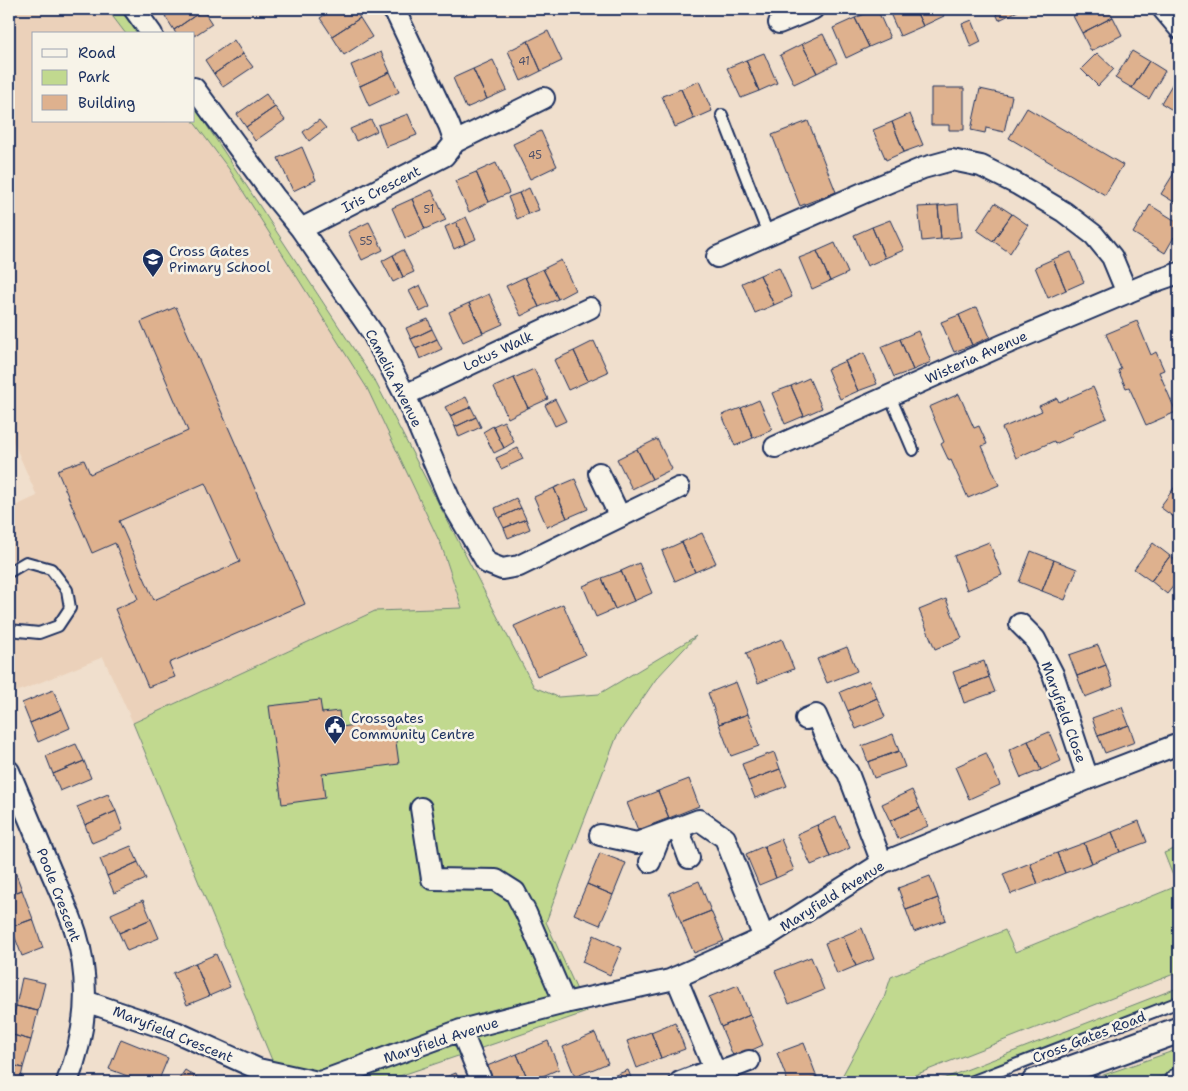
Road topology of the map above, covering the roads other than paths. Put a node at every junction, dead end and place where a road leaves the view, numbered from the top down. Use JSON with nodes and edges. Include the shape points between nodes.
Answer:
{"nodes":[{"id":1,"x":134,"y":9,"type":"edge"},
{"id":2,"x":392,"y":9,"type":"edge"},
{"id":3,"x":812,"y":9,"type":"edge"},
{"id":4,"x":1163,"y":9,"type":"edge"},
{"id":5,"x":779,"y":23,"type":"dead end"},
{"id":6,"x":1179,"y":28,"type":"edge"},
{"id":7,"x":151,"y":32,"type":"edge"},
{"id":8,"x":195,"y":89,"type":"edge"},
{"id":9,"x":544,"y":98,"type":"dead end"},
{"id":10,"x":722,"y":115,"type":"dead end"},
{"id":11,"x":455,"y":142,"type":"junction"},
{"id":12,"x":301,"y":229,"type":"junction"},
{"id":13,"x":768,"y":234,"type":"junction"},
{"id":14,"x":717,"y":257,"type":"dead end"},
{"id":15,"x":1179,"y":272,"type":"edge"},
{"id":16,"x":1127,"y":293,"type":"junction"},
{"id":17,"x":590,"y":308,"type":"dead end"},
{"id":18,"x":405,"y":395,"type":"junction"},
{"id":19,"x":890,"y":396,"type":"junction"},
{"id":20,"x":775,"y":447,"type":"dead end"},
{"id":21,"x":913,"y":450,"type":"dead end"},
{"id":22,"x":599,"y":473,"type":"dead end"},
{"id":23,"x":679,"y":488,"type":"dead end"},
{"id":24,"x":620,"y":517,"type":"junction"},
{"id":25,"x":9,"y":572,"type":"edge"},
{"id":26,"x":1020,"y":624,"type":"dead end"},
{"id":27,"x":9,"y":630,"type":"edge"},
{"id":28,"x":806,"y":719,"type":"dead end"},
{"id":29,"x":1179,"y":744,"type":"edge"},
{"id":30,"x":9,"y":771,"type":"edge"},
{"id":31,"x":1088,"y":779,"type":"junction"},
{"id":32,"x":421,"y":808,"type":"dead end"},
{"id":33,"x":670,"y":831,"type":"junction"},
{"id":34,"x":600,"y":835,"type":"dead end"},
{"id":35,"x":689,"y":858,"type":"dead end"},
{"id":36,"x":650,"y":862,"type":"dead end"},
{"id":37,"x":882,"y":863,"type":"junction"},
{"id":38,"x":764,"y":938,"type":"junction"},
{"id":39,"x":676,"y":977,"type":"junction"},
{"id":40,"x":85,"y":1001,"type":"junction"},
{"id":41,"x":1179,"y":1002,"type":"edge"},
{"id":42,"x":565,"y":1003,"type":"junction"},
{"id":43,"x":461,"y":1030,"type":"junction"},
{"id":44,"x":1179,"y":1030,"type":"edge"},
{"id":45,"x":749,"y":1061,"type":"dead end"},
{"id":46,"x":714,"y":1069,"type":"junction"},
{"id":47,"x":67,"y":1082,"type":"edge"},
{"id":48,"x":319,"y":1082,"type":"edge"},
{"id":49,"x":482,"y":1082,"type":"edge"},
{"id":50,"x":680,"y":1082,"type":"edge"},
{"id":51,"x":971,"y":1082,"type":"edge"},
{"id":52,"x":1035,"y":1082,"type":"edge"}],
"edges":[{"from":1,"to":7,"type":"street"},
{"from":2,"to":11,"type":"street"},
{"from":3,"to":5,"type":"street"},
{"from":4,"to":6,"type":"street"},
{"from":8,"to":12,"type":"street","name":"Camelia Avenue"},
{"from":9,"to":11,"type":"street","name":"Iris Crescent"},
{"from":10,"to":13,"type":"lane"},
{"from":11,"to":12,"type":"street","name":"Iris Crescent","via":[[444,156]]},
{"from":12,"to":18,"type":"street","name":"Camelia Avenue","via":[[372,332]]},
{"from":13,"to":14,"type":"street"},
{"from":13,"to":16,"type":"street","via":[[923,168],[952,160],[981,166],[1064,212],[1094,235],[1112,257]]},
{"from":15,"to":16,"type":"street","name":"Wisteria Avenue"},
{"from":16,"to":19,"type":"street","name":"Wisteria Avenue"},
{"from":17,"to":18,"type":"street","name":"Lotus Walk"},
{"from":18,"to":24,"type":"street","name":"Camelia Avenue","via":[[450,500],[487,563],[502,569],[519,566]]},
{"from":19,"to":20,"type":"street","name":"Wisteria Avenue"},
{"from":19,"to":21,"type":"lane"},
{"from":22,"to":24,"type":"street"},
{"from":23,"to":24,"type":"street","name":"Camelia Avenue"},
{"from":25,"to":27,"type":"lane","via":[[26,562],[51,569],[67,590],[70,608],[58,626],[38,633]]},
{"from":26,"to":31,"type":"street","name":"Maryfield Close","via":[[1035,639],[1052,674]]},
{"from":28,"to":37,"type":"street","via":[[816,715],[832,752],[848,773]]},
{"from":29,"to":31,"type":"street","name":"Maryfield Avenue"},
{"from":30,"to":40,"type":"street","name":"Poole Crescent","via":[[70,915],[80,948]]},
{"from":31,"to":37,"type":"street","name":"Maryfield Avenue"},
{"from":32,"to":42,"type":"street","via":[[432,879],[496,880],[515,892]]},
{"from":33,"to":34,"type":"street","via":[[637,843]]},
{"from":33,"to":35,"type":"street"},
{"from":33,"to":36,"type":"street"},
{"from":33,"to":38,"type":"street","via":[[699,820],[725,838]]},
{"from":37,"to":38,"type":"street","name":"Maryfield Avenue"},
{"from":38,"to":39,"type":"street","name":"Maryfield Avenue"},
{"from":39,"to":42,"type":"street","name":"Maryfield Avenue"},
{"from":39,"to":46,"type":"street"},
{"from":40,"to":47,"type":"street","name":"Poole Crescent","via":[[82,1035]]},
{"from":40,"to":48,"type":"street","name":"Maryfield Crescent","via":[[176,1032],[258,1070]]},
{"from":41,"to":51,"type":"lane","name":"Cross Gates Road"},
{"from":42,"to":43,"type":"street","name":"Maryfield Avenue"},
{"from":43,"to":48,"type":"street","name":"Maryfield Avenue"},
{"from":43,"to":49,"type":"street"},
{"from":44,"to":52,"type":"street","name":"Cross Gates Road"},
{"from":45,"to":46,"type":"street","via":[[726,1070]]},
{"from":46,"to":50,"type":"street"}]}
